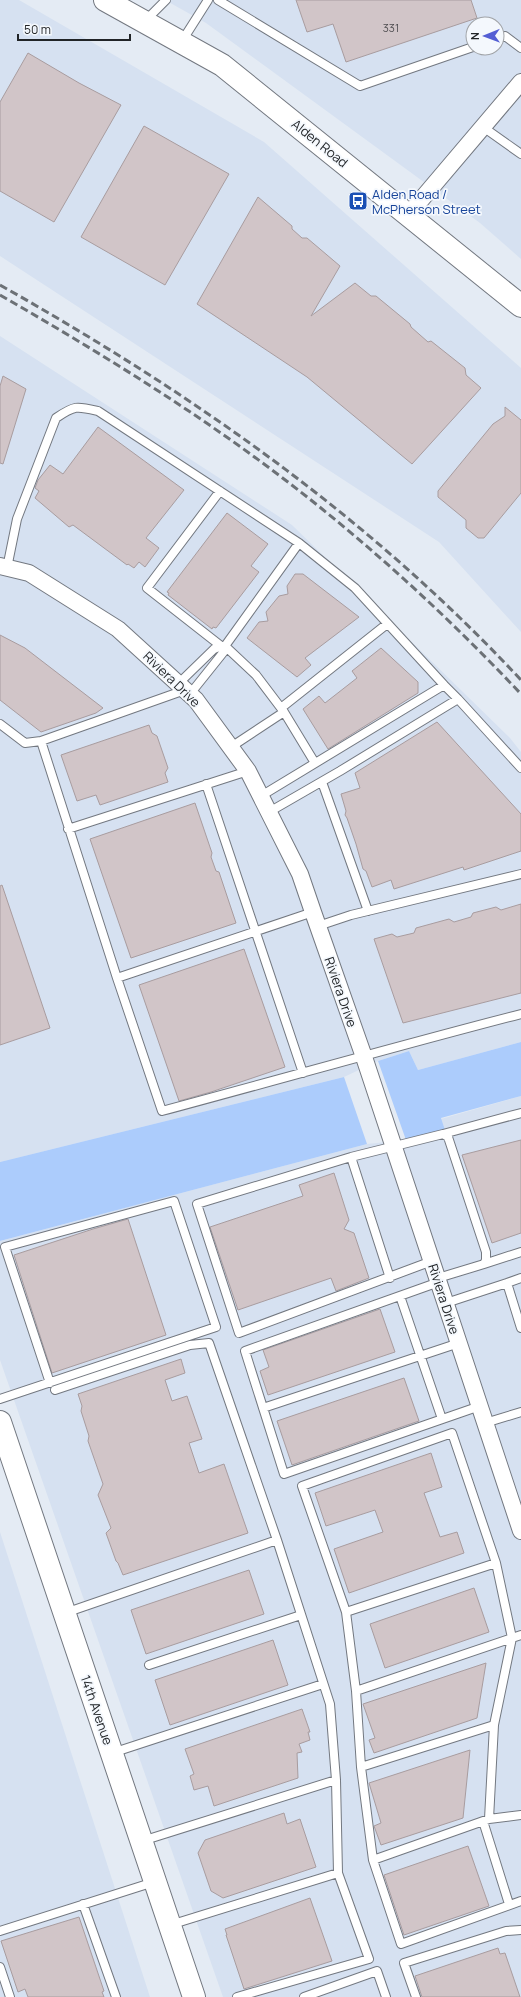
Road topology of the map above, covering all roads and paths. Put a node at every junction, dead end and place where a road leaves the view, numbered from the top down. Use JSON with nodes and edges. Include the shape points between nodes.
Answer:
{"nodes":[{"id":1,"x":105,"y":0,"type":"edge"},
{"id":2,"x":166,"y":0,"type":"edge"},
{"id":3,"x":208,"y":0,"type":"edge"},
{"id":4,"x":218,"y":0,"type":"edge"},
{"id":5,"x":145,"y":22,"type":"junction"},
{"id":6,"x":505,"y":36,"type":"edge"},
{"id":7,"x":181,"y":42,"type":"junction"},
{"id":8,"x":521,"y":48,"type":"edge"},
{"id":9,"x":465,"y":50,"type":"edge"},
{"id":10,"x":521,"y":82,"type":"edge"},
{"id":11,"x":483,"y":127,"type":"junction"},
{"id":12,"x":521,"y":154,"type":"edge"},
{"id":13,"x":409,"y":214,"type":"junction"},
{"id":14,"x":521,"y":306,"type":"edge"},
{"id":15,"x":220,"y":491,"type":"junction"},
{"id":16,"x":299,"y":543,"type":"junction"},
{"id":17,"x":3,"y":567,"type":"edge"},
{"id":18,"x":387,"y":624,"type":"junction"},
{"id":19,"x":224,"y":647,"type":"junction"},
{"id":20,"x":444,"y":685,"type":"junction"},
{"id":21,"x":185,"y":689,"type":"junction"},
{"id":22,"x":458,"y":699,"type":"junction"},
{"id":23,"x":283,"y":710,"type":"junction"},
{"id":24,"x":0,"y":724,"type":"edge"},
{"id":25,"x":41,"y":741,"type":"junction"},
{"id":26,"x":231,"y":747,"type":"junction"},
{"id":27,"x":315,"y":763,"type":"junction"},
{"id":28,"x":521,"y":768,"type":"edge"},
{"id":29,"x":248,"y":770,"type":"junction"},
{"id":30,"x":322,"y":782,"type":"junction"},
{"id":31,"x":206,"y":784,"type":"junction"},
{"id":32,"x":261,"y":796,"type":"junction"},
{"id":33,"x":269,"y":812,"type":"junction"},
{"id":34,"x":68,"y":830,"type":"junction"},
{"id":35,"x":521,"y":874,"type":"edge"},
{"id":36,"x":368,"y":911,"type":"junction"},
{"id":37,"x":316,"y":919,"type":"junction"},
{"id":38,"x":256,"y":931,"type":"junction"},
{"id":39,"x":117,"y":978,"type":"junction"},
{"id":40,"x":521,"y":1014,"type":"edge"},
{"id":41,"x":364,"y":1057,"type":"junction"},
{"id":42,"x":303,"y":1073,"type":"junction"},
{"id":43,"x":521,"y":1113,"type":"edge"},
{"id":44,"x":443,"y":1134,"type":"junction"},
{"id":45,"x":394,"y":1147,"type":"junction"},
{"id":46,"x":351,"y":1157,"type":"junction"},
{"id":47,"x":521,"y":1252,"type":"edge"},
{"id":48,"x":432,"y":1261,"type":"junction"},
{"id":49,"x":484,"y":1264,"type":"junction"},
{"id":50,"x":390,"y":1278,"type":"junction"},
{"id":51,"x":521,"y":1278,"type":"edge"},
{"id":52,"x":438,"y":1280,"type":"junction"},
{"id":53,"x":507,"y":1283,"type":"junction"},
{"id":54,"x":400,"y":1296,"type":"junction"},
{"id":55,"x":446,"y":1303,"type":"junction"},
{"id":56,"x":521,"y":1328,"type":"edge"},
{"id":57,"x":459,"y":1343,"type":"junction"},
{"id":58,"x":421,"y":1355,"type":"junction"},
{"id":59,"x":50,"y":1383,"type":"junction"},
{"id":60,"x":55,"y":1390,"type":"dead end"},
{"id":61,"x":0,"y":1399,"type":"edge"},
{"id":62,"x":480,"y":1406,"type":"junction"},
{"id":63,"x":263,"y":1408,"type":"junction"},
{"id":64,"x":521,"y":1412,"type":"edge"},
{"id":65,"x":442,"y":1419,"type":"junction"},
{"id":66,"x":0,"y":1422,"type":"edge"},
{"id":67,"x":485,"y":1423,"type":"junction"},
{"id":68,"x":521,"y":1531,"type":"edge"},
{"id":69,"x":277,"y":1540,"type":"junction"},
{"id":70,"x":496,"y":1563,"type":"junction"},
{"id":71,"x":346,"y":1612,"type":"junction"},
{"id":72,"x":64,"y":1613,"type":"junction"},
{"id":73,"x":301,"y":1615,"type":"junction"},
{"id":74,"x":521,"y":1635,"type":"edge"},
{"id":75,"x":512,"y":1638,"type":"junction"},
{"id":76,"x":148,"y":1665,"type":"dead end"},
{"id":77,"x":323,"y":1684,"type":"junction"},
{"id":78,"x":356,"y":1691,"type":"junction"},
{"id":79,"x":494,"y":1725,"type":"junction"},
{"id":80,"x":112,"y":1753,"type":"junction"},
{"id":81,"x":361,"y":1768,"type":"junction"},
{"id":82,"x":336,"y":1780,"type":"junction"},
{"id":83,"x":521,"y":1815,"type":"edge"},
{"id":84,"x":486,"y":1820,"type":"junction"},
{"id":85,"x":141,"y":1842,"type":"junction"},
{"id":86,"x":373,"y":1860,"type":"junction"},
{"id":87,"x":338,"y":1873,"type":"junction"},
{"id":88,"x":155,"y":1881,"type":"junction"},
{"id":89,"x":521,"y":1901,"type":"edge"},
{"id":90,"x":83,"y":1904,"type":"junction"},
{"id":91,"x":509,"y":1904,"type":"junction"},
{"id":92,"x":170,"y":1925,"type":"junction"},
{"id":93,"x":521,"y":1930,"type":"edge"},
{"id":94,"x":0,"y":1931,"type":"edge"},
{"id":95,"x":0,"y":1967,"type":"edge"},
{"id":96,"x":10,"y":1997,"type":"edge"},
{"id":97,"x":116,"y":1997,"type":"edge"},
{"id":98,"x":194,"y":1997,"type":"edge"},
{"id":99,"x":237,"y":1997,"type":"edge"},
{"id":100,"x":304,"y":1997,"type":"edge"},
{"id":101,"x":386,"y":1997,"type":"edge"},
{"id":102,"x":416,"y":1997,"type":"edge"}],
"edges":[{"from":1,"to":5,"type":"main road","name":"Alden Road"},
{"from":2,"to":5,"type":"lane"},
{"from":3,"to":7,"type":"lane"},
{"from":4,"to":9,"type":"lane","via":[[360,86]]},
{"from":5,"to":7,"type":"main road","name":"Alden Road"},
{"from":6,"to":8,"type":"lane"},
{"from":7,"to":13,"type":"main road","name":"Alden Road","via":[[222,65]]},
{"from":10,"to":11,"type":"street"},
{"from":11,"to":12,"type":"lane"},
{"from":11,"to":13,"type":"street"},
{"from":13,"to":14,"type":"main road","name":"Alden Road"},
{"from":15,"to":16,"type":"lane"},
{"from":15,"to":17,"type":"lane","via":[[98,411],[79,406],[68,409],[56,418],[17,519]]},
{"from":15,"to":19,"type":"lane","via":[[147,588]]},
{"from":16,"to":18,"type":"lane","via":[[355,588]]},
{"from":16,"to":19,"type":"lane"},
{"from":17,"to":21,"type":"street","name":"Riviera Drive","via":[[29,573],[118,629]]},
{"from":18,"to":20,"type":"lane"},
{"from":18,"to":23,"type":"lane"},
{"from":19,"to":21,"type":"lane","via":[[224,654]]},
{"from":19,"to":21,"type":"lane","via":[[214,649]]},
{"from":19,"to":23,"type":"lane","via":[[256,675]]},
{"from":20,"to":22,"type":"lane"},
{"from":20,"to":27,"type":"lane"},
{"from":21,"to":25,"type":"lane"},
{"from":21,"to":26,"type":"street","name":"Riviera Drive"},
{"from":22,"to":28,"type":"lane"},
{"from":22,"to":30,"type":"lane"},
{"from":23,"to":26,"type":"lane"},
{"from":23,"to":27,"type":"lane"},
{"from":24,"to":25,"type":"lane","via":[[25,743]]},
{"from":25,"to":34,"type":"lane"},
{"from":26,"to":29,"type":"street","name":"Riviera Drive"},
{"from":27,"to":32,"type":"lane"},
{"from":29,"to":31,"type":"lane"},
{"from":29,"to":32,"type":"street","name":"Riviera Drive"},
{"from":30,"to":33,"type":"lane"},
{"from":30,"to":36,"type":"lane"},
{"from":31,"to":34,"type":"lane"},
{"from":31,"to":38,"type":"lane"},
{"from":32,"to":33,"type":"street","name":"Riviera Drive"},
{"from":33,"to":37,"type":"street","name":"Riviera Drive","via":[[300,874]]},
{"from":34,"to":39,"type":"lane"},
{"from":35,"to":36,"type":"lane"},
{"from":36,"to":37,"type":"lane"},
{"from":37,"to":38,"type":"lane"},
{"from":37,"to":41,"type":"street","name":"Riviera Drive"},
{"from":38,"to":39,"type":"lane"},
{"from":38,"to":42,"type":"lane"},
{"from":39,"to":42,"type":"lane","via":[[162,1111]]},
{"from":40,"to":41,"type":"lane","via":[[410,1042]]},
{"from":41,"to":42,"type":"lane"},
{"from":41,"to":45,"type":"street","name":"Riviera Drive"},
{"from":43,"to":44,"type":"lane"},
{"from":44,"to":45,"type":"lane"},
{"from":44,"to":49,"type":"lane","via":[[448,1137],[486,1252]]},
{"from":45,"to":46,"type":"lane"},
{"from":45,"to":48,"type":"street","name":"Riviera Drive"},
{"from":46,"to":50,"type":"lane"},
{"from":46,"to":50,"type":"lane","via":[[197,1204],[239,1333]]},
{"from":47,"to":49,"type":"lane"},
{"from":48,"to":50,"type":"lane"},
{"from":48,"to":52,"type":"street","name":"Riviera Drive"},
{"from":49,"to":52,"type":"lane"},
{"from":51,"to":53,"type":"lane"},
{"from":52,"to":54,"type":"lane"},
{"from":52,"to":55,"type":"street","name":"Riviera Drive"},
{"from":53,"to":55,"type":"lane"},
{"from":53,"to":56,"type":"lane"},
{"from":54,"to":58,"type":"lane"},
{"from":54,"to":63,"type":"lane","via":[[245,1352]]},
{"from":55,"to":57,"type":"street","name":"Riviera Drive"},
{"from":57,"to":58,"type":"lane"},
{"from":57,"to":62,"type":"street","name":"Riviera Drive"},
{"from":58,"to":63,"type":"lane"},
{"from":58,"to":65,"type":"lane"},
{"from":59,"to":59,"type":"lane","via":[[216,1327],[174,1201],[5,1247]]},
{"from":59,"to":61,"type":"lane"},
{"from":60,"to":69,"type":"lane","via":[[190,1345],[209,1343]]},
{"from":62,"to":65,"type":"lane"},
{"from":62,"to":67,"type":"street","name":"Riviera Drive"},
{"from":63,"to":65,"type":"lane","via":[[284,1474]]},
{"from":64,"to":67,"type":"lane"},
{"from":66,"to":72,"type":"main road","name":"14th Avenue"},
{"from":67,"to":68,"type":"street","name":"Riviera Drive"},
{"from":69,"to":72,"type":"lane"},
{"from":69,"to":73,"type":"lane"},
{"from":70,"to":71,"type":"lane"},
{"from":70,"to":71,"type":"lane","via":[[452,1433],[302,1486]]},
{"from":70,"to":75,"type":"lane"},
{"from":71,"to":78,"type":"lane"},
{"from":72,"to":80,"type":"main road","name":"14th Avenue"},
{"from":73,"to":76,"type":"lane"},
{"from":73,"to":77,"type":"lane"},
{"from":74,"to":75,"type":"lane"},
{"from":75,"to":78,"type":"lane"},
{"from":75,"to":79,"type":"lane"},
{"from":77,"to":80,"type":"lane"},
{"from":77,"to":82,"type":"lane","via":[[330,1704]]},
{"from":78,"to":81,"type":"lane"},
{"from":79,"to":81,"type":"lane"},
{"from":79,"to":84,"type":"lane"},
{"from":80,"to":85,"type":"main road","name":"14th Avenue"},
{"from":81,"to":86,"type":"lane"},
{"from":82,"to":85,"type":"lane"},
{"from":82,"to":87,"type":"lane"},
{"from":83,"to":84,"type":"lane"},
{"from":84,"to":86,"type":"lane"},
{"from":84,"to":91,"type":"lane"},
{"from":85,"to":88,"type":"main road","name":"14th Avenue"},
{"from":86,"to":91,"type":"lane","via":[[401,1944]]},
{"from":87,"to":92,"type":"lane"},
{"from":87,"to":99,"type":"lane","via":[[369,1960]]},
{"from":88,"to":90,"type":"lane"},
{"from":88,"to":92,"type":"main road","name":"14th Avenue"},
{"from":89,"to":91,"type":"lane"},
{"from":90,"to":94,"type":"lane"},
{"from":90,"to":97,"type":"lane"},
{"from":92,"to":98,"type":"main road","name":"14th Avenue"},
{"from":93,"to":102,"type":"lane","via":[[506,1931],[404,1963]]},
{"from":95,"to":96,"type":"lane"},
{"from":100,"to":101,"type":"lane","via":[[377,1971]]}]}
